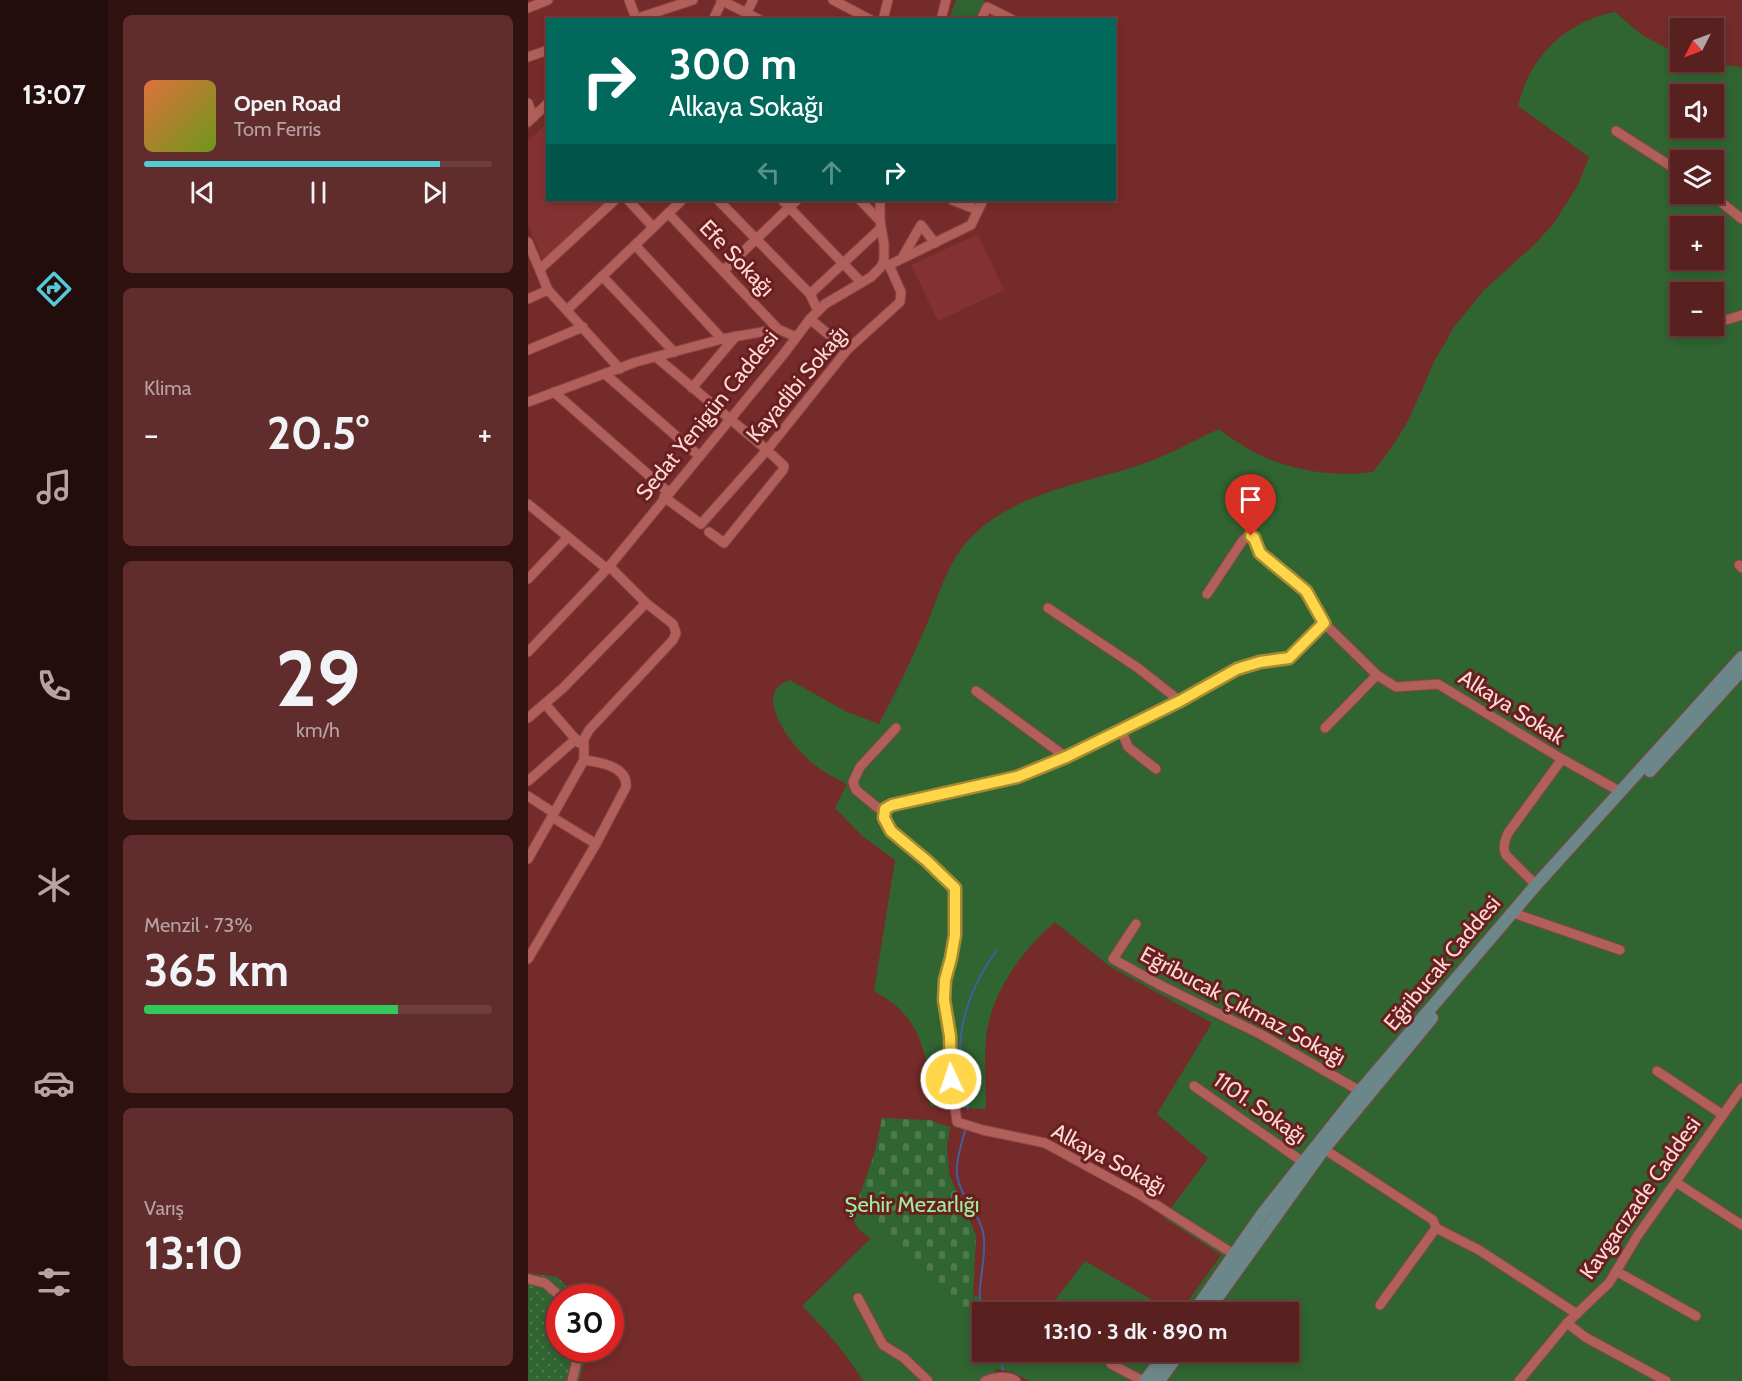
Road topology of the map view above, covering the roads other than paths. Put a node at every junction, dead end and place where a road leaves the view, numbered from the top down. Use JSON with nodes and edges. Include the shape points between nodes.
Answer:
{"nodes":[{"id":1,"x":548,"y":0,"type":"edge"},
{"id":2,"x":629,"y":0,"type":"edge"},
{"id":3,"x":693,"y":0,"type":"edge"},
{"id":4,"x":722,"y":0,"type":"edge"},
{"id":5,"x":753,"y":0,"type":"edge"},
{"id":6,"x":888,"y":0,"type":"edge"},
{"id":7,"x":946,"y":0,"type":"edge"},
{"id":8,"x":838,"y":1,"type":"edge"},
{"id":9,"x":528,"y":8,"type":"edge"},
{"id":10,"x":747,"y":12,"type":"junction"},
{"id":11,"x":655,"y":13,"type":"junction"},
{"id":12,"x":634,"y":18,"type":"edge"},
{"id":13,"x":638,"y":18,"type":"edge"},
{"id":14,"x":661,"y":18,"type":"edge"},
{"id":15,"x":714,"y":18,"type":"edge"},
{"id":16,"x":757,"y":18,"type":"edge"},
{"id":17,"x":868,"y":18,"type":"edge"},
{"id":18,"x":884,"y":18,"type":"edge"},
{"id":19,"x":942,"y":18,"type":"edge"},
{"id":20,"x":982,"y":18,"type":"edge"},
{"id":21,"x":1009,"y":18,"type":"edge"},
{"id":22,"x":546,"y":51,"type":"edge"},
{"id":23,"x":528,"y":57,"type":"edge"},
{"id":24,"x":528,"y":103,"type":"edge"},
{"id":25,"x":546,"y":105,"type":"edge"},
{"id":26,"x":531,"y":119,"type":"edge"},
{"id":27,"x":1616,"y":132,"type":"dead end"},
{"id":28,"x":1670,"y":166,"type":"edge"},
{"id":29,"x":614,"y":201,"type":"edge"},
{"id":30,"x":629,"y":201,"type":"edge"},
{"id":31,"x":681,"y":201,"type":"edge"},
{"id":32,"x":719,"y":201,"type":"edge"},
{"id":33,"x":783,"y":201,"type":"edge"},
{"id":34,"x":796,"y":201,"type":"edge"},
{"id":35,"x":861,"y":201,"type":"edge"},
{"id":36,"x":880,"y":201,"type":"edge"},
{"id":37,"x":955,"y":201,"type":"edge"},
{"id":38,"x":982,"y":201,"type":"edge"},
{"id":39,"x":1723,"y":204,"type":"edge"},
{"id":40,"x":789,"y":207,"type":"junction"},
{"id":41,"x":978,"y":210,"type":"junction"},
{"id":42,"x":668,"y":213,"type":"junction"},
{"id":43,"x":1742,"y":219,"type":"edge"},
{"id":44,"x":881,"y":224,"type":"junction"},
{"id":45,"x":653,"y":227,"type":"junction"},
{"id":46,"x":757,"y":238,"type":"junction"},
{"id":47,"x":528,"y":242,"type":"edge"},
{"id":48,"x":935,"y":243,"type":"junction"},
{"id":49,"x":634,"y":245,"type":"junction"},
{"id":50,"x":901,"y":260,"type":"junction"},
{"id":51,"x":843,"y":263,"type":"junction"},
{"id":52,"x":886,"y":264,"type":"junction"},
{"id":53,"x":540,"y":269,"type":"junction"},
{"id":54,"x":723,"y":271,"type":"junction"},
{"id":55,"x":602,"y":276,"type":"junction"},
{"id":56,"x":861,"y":282,"type":"junction"},
{"id":57,"x":549,"y":290,"type":"junction"},
{"id":58,"x":810,"y":294,"type":"junction"},
{"id":59,"x":528,"y":299,"type":"edge"},
{"id":60,"x":567,"y":310,"type":"junction"},
{"id":61,"x":818,"y":311,"type":"junction"},
{"id":62,"x":1742,"y":315,"type":"edge"},
{"id":63,"x":810,"y":319,"type":"junction"},
{"id":64,"x":1724,"y":321,"type":"edge"},
{"id":65,"x":583,"y":327,"type":"junction"},
{"id":66,"x":778,"y":329,"type":"junction"},
{"id":67,"x":736,"y":336,"type":"junction"},
{"id":68,"x":796,"y":337,"type":"junction"},
{"id":69,"x":723,"y":339,"type":"junction"},
{"id":70,"x":528,"y":350,"type":"edge"},
{"id":71,"x":847,"y":350,"type":"junction"},
{"id":72,"x":674,"y":352,"type":"junction"},
{"id":73,"x":656,"y":357,"type":"junction"},
{"id":74,"x":620,"y":369,"type":"junction"},
{"id":75,"x":604,"y":374,"type":"junction"},
{"id":76,"x":692,"y":388,"type":"junction"},
{"id":77,"x":554,"y":392,"type":"junction"},
{"id":78,"x":528,"y":401,"type":"edge"},
{"id":79,"x":729,"y":420,"type":"junction"},
{"id":80,"x":767,"y":450,"type":"junction"},
{"id":81,"x":698,"y":455,"type":"junction"},
{"id":82,"x":666,"y":494,"type":"junction"},
{"id":83,"x":530,"y":509,"type":"edge"},
{"id":84,"x":709,"y":532,"type":"dead end"},
{"id":85,"x":568,"y":537,"type":"junction"},
{"id":86,"x":608,"y":568,"type":"junction"},
{"id":87,"x":528,"y":579,"type":"edge"},
{"id":88,"x":1207,"y":594,"type":"dead end"},
{"id":89,"x":646,"y":603,"type":"junction"},
{"id":90,"x":1048,"y":608,"type":"dead end"},
{"id":91,"x":1324,"y":623,"type":"junction"},
{"id":92,"x":528,"y":652,"type":"edge"},
{"id":93,"x":1742,"y":657,"type":"edge"},
{"id":94,"x":1742,"y":670,"type":"edge"},
{"id":95,"x":1377,"y":675,"type":"junction"},
{"id":96,"x":976,"y":691,"type":"dead end"},
{"id":97,"x":1180,"y":701,"type":"junction"},
{"id":98,"x":545,"y":704,"type":"junction"},
{"id":99,"x":528,"y":718,"type":"edge"},
{"id":100,"x":896,"y":728,"type":"dead end"},
{"id":101,"x":1325,"y":728,"type":"dead end"},
{"id":102,"x":1121,"y":729,"type":"junction"},
{"id":103,"x":576,"y":739,"type":"junction"},
{"id":104,"x":583,"y":748,"type":"junction"},
{"id":105,"x":1066,"y":757,"type":"junction"},
{"id":106,"x":1562,"y":759,"type":"junction"},
{"id":107,"x":584,"y":760,"type":"junction"},
{"id":108,"x":1156,"y":769,"type":"dead end"},
{"id":109,"x":528,"y":781,"type":"edge"},
{"id":110,"x":1620,"y":792,"type":"junction"},
{"id":111,"x":528,"y":796,"type":"edge"},
{"id":112,"x":884,"y":812,"type":"junction"},
{"id":113,"x":553,"y":815,"type":"junction"},
{"id":114,"x":596,"y":844,"type":"junction"},
{"id":115,"x":528,"y":859,"type":"edge"},
{"id":116,"x":1536,"y":885,"type":"junction"},
{"id":117,"x":1519,"y":915,"type":"junction"},
{"id":118,"x":1136,"y":924,"type":"dead end"},
{"id":119,"x":1620,"y":950,"type":"dead end"},
{"id":120,"x":529,"y":953,"type":"edge"},
{"id":121,"x":1657,"y":1071,"type":"dead end"},
{"id":122,"x":1194,"y":1086,"type":"dead end"},
{"id":123,"x":1742,"y":1088,"type":"edge"},
{"id":124,"x":1360,"y":1091,"type":"junction"},
{"id":125,"x":1723,"y":1115,"type":"junction"},
{"id":126,"x":1324,"y":1149,"type":"junction"},
{"id":127,"x":1303,"y":1162,"type":"junction"},
{"id":128,"x":1677,"y":1183,"type":"junction"},
{"id":129,"x":1742,"y":1225,"type":"edge"},
{"id":130,"x":1436,"y":1228,"type":"junction"},
{"id":131,"x":1234,"y":1255,"type":"junction"},
{"id":132,"x":1616,"y":1271,"type":"junction"},
{"id":133,"x":528,"y":1278,"type":"edge"},
{"id":134,"x":546,"y":1284,"type":"edge"},
{"id":135,"x":858,"y":1298,"type":"dead end"},
{"id":136,"x":1201,"y":1302,"type":"edge"},
{"id":137,"x":1214,"y":1302,"type":"edge"},
{"id":138,"x":1380,"y":1305,"type":"dead end"},
{"id":139,"x":1577,"y":1314,"type":"junction"},
{"id":140,"x":1696,"y":1316,"type":"dead end"},
{"id":141,"x":1567,"y":1323,"type":"junction"},
{"id":142,"x":577,"y":1362,"type":"edge"},
{"id":143,"x":1159,"y":1362,"type":"edge"},
{"id":144,"x":1173,"y":1362,"type":"edge"},
{"id":145,"x":1111,"y":1364,"type":"dead end"},
{"id":146,"x":572,"y":1381,"type":"edge"},
{"id":147,"x":928,"y":1381,"type":"edge"},
{"id":148,"x":986,"y":1381,"type":"edge"},
{"id":149,"x":1017,"y":1381,"type":"edge"},
{"id":150,"x":1144,"y":1381,"type":"edge"},
{"id":151,"x":1159,"y":1381,"type":"edge"},
{"id":152,"x":1519,"y":1381,"type":"edge"},
{"id":153,"x":1666,"y":1381,"type":"edge"}],
"edges":[{"from":1,"to":9,"type":"street"},
{"from":2,"to":12,"type":"street"},
{"from":3,"to":11,"type":"street"},
{"from":4,"to":10,"type":"street"},
{"from":4,"to":15,"type":"street"},
{"from":5,"to":10,"type":"street"},
{"from":6,"to":18,"type":"street"},
{"from":7,"to":19,"type":"street"},
{"from":8,"to":17,"type":"street"},
{"from":10,"to":16,"type":"street"},
{"from":11,"to":13,"type":"street"},
{"from":11,"to":14,"type":"street"},
{"from":20,"to":21,"type":"street","via":[[987,7]]},
{"from":22,"to":23,"type":"street"},
{"from":24,"to":26,"type":"street"},
{"from":25,"to":26,"type":"street"},
{"from":27,"to":28,"type":"street"},
{"from":29,"to":53,"type":"street"},
{"from":30,"to":45,"type":"street"},
{"from":31,"to":42,"type":"street"},
{"from":32,"to":46,"type":"street"},
{"from":33,"to":40,"type":"street"},
{"from":34,"to":40,"type":"street"},
{"from":35,"to":44,"type":"street"},
{"from":36,"to":44,"type":"street"},
{"from":37,"to":41,"type":"street"},
{"from":38,"to":41,"type":"street","name":"Sedat Yenigün Caddesi"},
{"from":39,"to":43,"type":"street"},
{"from":40,"to":46,"type":"street"},
{"from":40,"to":51,"type":"street"},
{"from":41,"to":48,"type":"street","name":"Sedat Yenigün Caddesi","via":[[971,225]]},
{"from":42,"to":45,"type":"street"},
{"from":42,"to":54,"type":"street","name":"Efe Sokağı"},
{"from":44,"to":51,"type":"street"},
{"from":44,"to":52,"type":"street"},
{"from":45,"to":49,"type":"street"},
{"from":46,"to":54,"type":"street"},
{"from":46,"to":58,"type":"street"},
{"from":47,"to":53,"type":"street"},
{"from":48,"to":50,"type":"street","name":"Sedat Yenigün Caddesi"},
{"from":48,"to":50,"type":"street","via":[[921,225]]},
{"from":49,"to":55,"type":"street"},
{"from":49,"to":69,"type":"street"},
{"from":50,"to":52,"type":"street","name":"Sedat Yenigün Caddesi"},
{"from":51,"to":56,"type":"street"},
{"from":51,"to":58,"type":"street"},
{"from":52,"to":56,"type":"street","name":"Sedat Yenigün Caddesi"},
{"from":52,"to":71,"type":"street","name":"Kayadibi Sokağı","via":[[901,292],[900,302]]},
{"from":53,"to":57,"type":"street"},
{"from":54,"to":66,"type":"street","name":"Efe Sokağı"},
{"from":55,"to":60,"type":"street"},
{"from":55,"to":72,"type":"street"},
{"from":56,"to":61,"type":"street","name":"Sedat Yenigün Caddesi"},
{"from":57,"to":59,"type":"street"},
{"from":57,"to":60,"type":"street"},
{"from":58,"to":61,"type":"street"},
{"from":60,"to":65,"type":"street"},
{"from":61,"to":63,"type":"street","name":"Sedat Yenigün Caddesi"},
{"from":62,"to":64,"type":"street"},
{"from":63,"to":68,"type":"street","name":"Sedat Yenigün Caddesi"},
{"from":63,"to":71,"type":"street"},
{"from":65,"to":70,"type":"street"},
{"from":65,"to":74,"type":"street"},
{"from":66,"to":67,"type":"street"},
{"from":66,"to":68,"type":"street"},
{"from":67,"to":69,"type":"street"},
{"from":67,"to":76,"type":"street"},
{"from":68,"to":79,"type":"street","name":"Sedat Yenigün Caddesi"},
{"from":69,"to":72,"type":"street"},
{"from":71,"to":80,"type":"street","name":"Kayadibi Sokağı"},
{"from":72,"to":73,"type":"street"},
{"from":73,"to":74,"type":"street"},
{"from":73,"to":76,"type":"street"},
{"from":74,"to":75,"type":"street"},
{"from":75,"to":77,"type":"street"},
{"from":75,"to":81,"type":"street"},
{"from":76,"to":79,"type":"street"},
{"from":77,"to":78,"type":"street"},
{"from":77,"to":82,"type":"street"},
{"from":79,"to":80,"type":"street"},
{"from":79,"to":81,"type":"street","name":"Sedat Yenigün Caddesi"},
{"from":80,"to":82,"type":"street","name":"Kayadibi Sokağı","via":[[701,524]]},
{"from":80,"to":84,"type":"street","via":[[783,465],[783,470],[724,543]]},
{"from":81,"to":82,"type":"street","name":"Sedat Yenigün Caddesi"},
{"from":82,"to":86,"type":"street","name":"Sedat Yenigün Caddesi"},
{"from":83,"to":85,"type":"street"},
{"from":85,"to":86,"type":"street"},
{"from":85,"to":87,"type":"street"},
{"from":86,"to":89,"type":"street"},
{"from":86,"to":92,"type":"street","name":"Sedat Yenigün Caddesi"},
{"from":88,"to":91,"type":"street","name":"Alkaya Sokak","via":[[1243,540],[1251,536],[1260,553],[1306,591]]},
{"from":89,"to":98,"type":"street"},
{"from":89,"to":104,"type":"street","via":[[673,624],[675,637],[589,730]]},
{"from":90,"to":97,"type":"street"},
{"from":91,"to":95,"type":"street","name":"Alkaya Sokak"},
{"from":91,"to":97,"type":"street","via":[[1289,658],[1237,669]]},
{"from":93,"to":110,"type":"main road","name":"Eğribucak Caddesi"},
{"from":94,"to":117,"type":"main road","name":"Eğribucak Caddesi"},
{"from":95,"to":101,"type":"street"},
{"from":95,"to":106,"type":"street","name":"Alkaya Sokak","via":[[1396,687],[1438,684]]},
{"from":96,"to":105,"type":"street"},
{"from":97,"to":102,"type":"street"},
{"from":98,"to":99,"type":"street"},
{"from":98,"to":103,"type":"street"},
{"from":100,"to":112,"type":"street","via":[[860,766],[853,782],[856,790]]},
{"from":102,"to":105,"type":"street"},
{"from":102,"to":108,"type":"street","via":[[1128,747]]},
{"from":103,"to":104,"type":"street"},
{"from":103,"to":109,"type":"street"},
{"from":104,"to":107,"type":"street"},
{"from":105,"to":112,"type":"street","via":[[1017,777],[892,805]]},
{"from":106,"to":110,"type":"street"},
{"from":106,"to":116,"type":"street","name":"Alkaya Sokak","via":[[1505,842],[1506,855]]},
{"from":107,"to":113,"type":"street"},
{"from":107,"to":114,"type":"street","via":[[600,762],[626,779]]},
{"from":110,"to":116,"type":"main road","name":"Eğribucak Caddesi"},
{"from":111,"to":113,"type":"street"},
{"from":112,"to":131,"type":"street","name":"Alkaya Sokağı","via":[[891,831],[955,888],[955,935],[944,1000],[957,1122],[1045,1143],[1142,1196]]},
{"from":113,"to":114,"type":"street"},
{"from":113,"to":115,"type":"street"},
{"from":114,"to":120,"type":"street"},
{"from":116,"to":124,"type":"main road","name":"Eğribucak Caddesi"},
{"from":117,"to":119,"type":"street"},
{"from":117,"to":126,"type":"main road","name":"Eğribucak Caddesi"},
{"from":118,"to":124,"type":"street","name":"Eğribucak Çıkmaz Sokağı","via":[[1113,959],[1262,1035]]},
{"from":121,"to":125,"type":"street"},
{"from":122,"to":127,"type":"street","name":"1101. Sokağı"},
{"from":123,"to":125,"type":"street","name":"Kavgacızade Caddesi"},
{"from":124,"to":127,"type":"main road","name":"Eğribucak Caddesi"},
{"from":125,"to":128,"type":"street","name":"Kavgacızade Caddesi"},
{"from":126,"to":130,"type":"street","via":[[1433,1220]]},
{"from":126,"to":137,"type":"main road","name":"Eğribucak Caddesi"},
{"from":127,"to":131,"type":"main road","name":"Eğribucak Caddesi"},
{"from":128,"to":129,"type":"street"},
{"from":128,"to":132,"type":"street","name":"Kavgacızade Caddesi"},
{"from":130,"to":138,"type":"street"},
{"from":130,"to":139,"type":"street","via":[[1479,1250]]},
{"from":131,"to":136,"type":"main road","name":"Eğribucak Caddesi"},
{"from":132,"to":139,"type":"street","name":"Kavgacızade Caddesi"},
{"from":132,"to":140,"type":"street"},
{"from":133,"to":134,"type":"street"},
{"from":135,"to":147,"type":"street","via":[[883,1345]]},
{"from":139,"to":141,"type":"street","name":"Kavgacızade Caddesi"},
{"from":141,"to":152,"type":"street","name":"Kavgacızade Caddesi"},
{"from":141,"to":153,"type":"street"},
{"from":142,"to":146,"type":"street"},
{"from":143,"to":150,"type":"main road"},
{"from":144,"to":151,"type":"main road"},
{"from":145,"to":150,"type":"street"},
{"from":148,"to":149,"type":"street","via":[[1008,1377]]}]}
